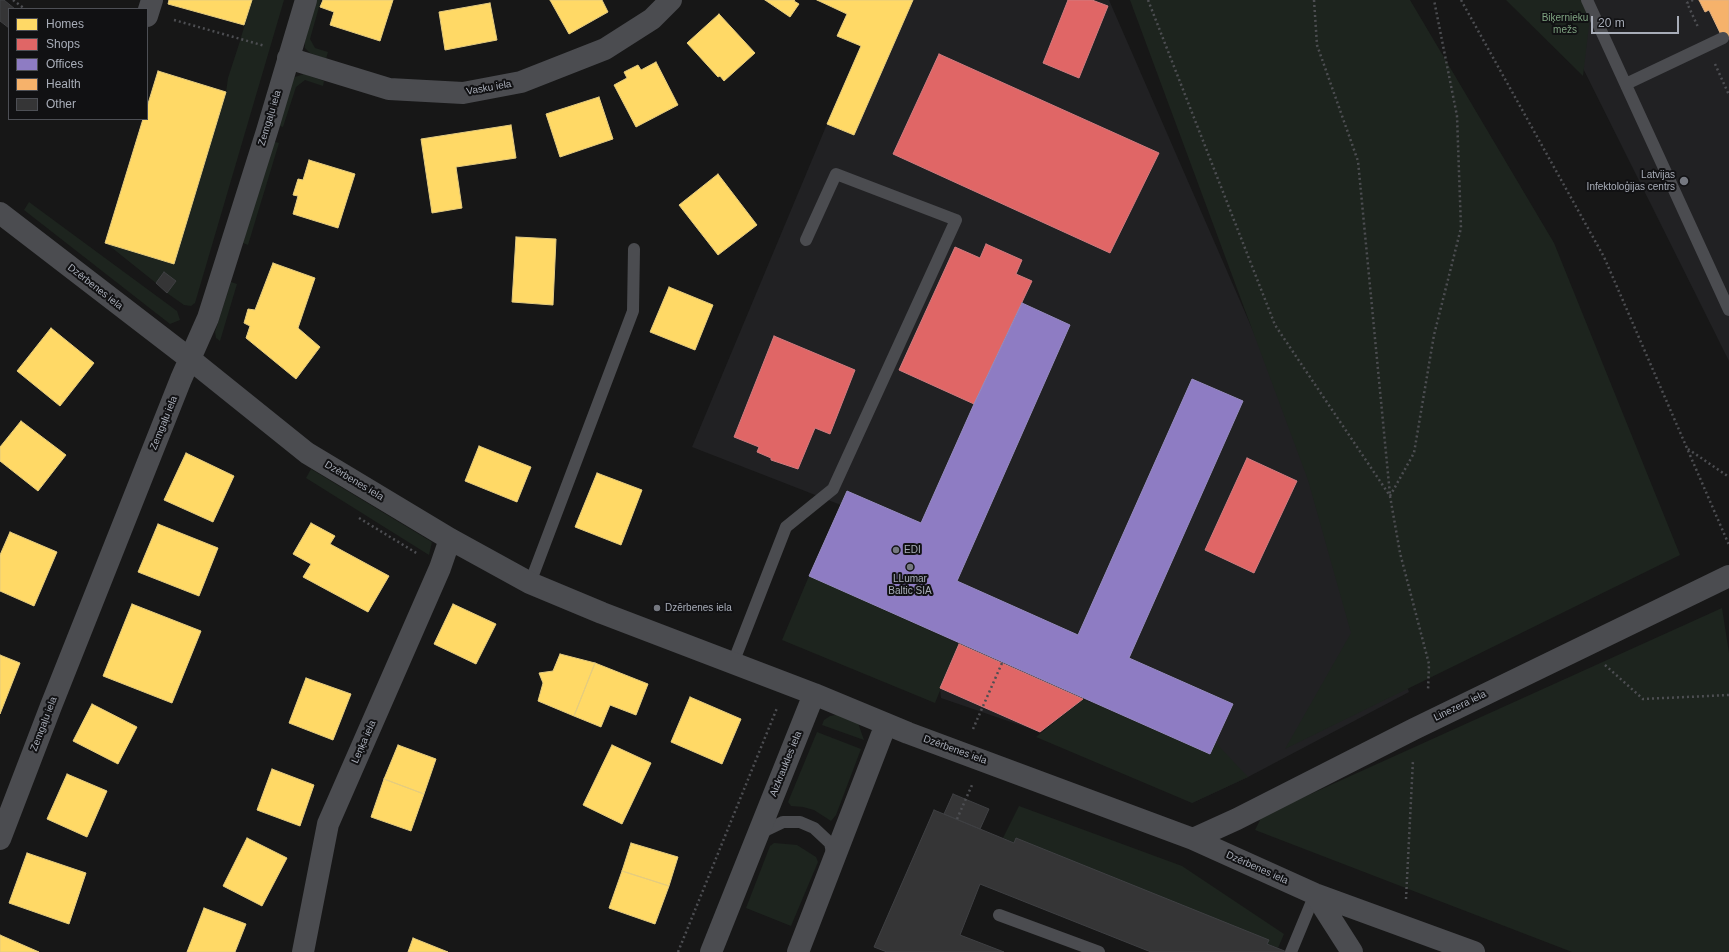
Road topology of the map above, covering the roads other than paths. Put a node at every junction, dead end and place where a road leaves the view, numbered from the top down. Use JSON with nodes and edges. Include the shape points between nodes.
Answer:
{"nodes":[{"id":1,"x":306,"y":0,"type":"edge"},
{"id":2,"x":671,"y":0,"type":"edge"},
{"id":3,"x":1588,"y":0,"type":"edge"},
{"id":4,"x":1723,"y":38,"type":"dead end"},
{"id":5,"x":288,"y":58,"type":"junction"},
{"id":6,"x":1626,"y":84,"type":"junction"},
{"id":7,"x":0,"y":213,"type":"edge"},
{"id":8,"x":806,"y":240,"type":"dead end"},
{"id":9,"x":634,"y":249,"type":"dead end"},
{"id":10,"x":1729,"y":310,"type":"edge"},
{"id":11,"x":190,"y":359,"type":"junction"},
{"id":12,"x":450,"y":539,"type":"junction"},
{"id":13,"x":1729,"y":576,"type":"edge"},
{"id":14,"x":530,"y":583,"type":"junction"},
{"id":15,"x":733,"y":663,"type":"junction"},
{"id":16,"x":814,"y":694,"type":"junction"},
{"id":17,"x":886,"y":724,"type":"junction"},
{"id":18,"x":757,"y":834,"type":"junction"},
{"id":19,"x":0,"y":839,"type":"edge"},
{"id":20,"x":1193,"y":839,"type":"junction"},
{"id":21,"x":834,"y":860,"type":"junction"},
{"id":22,"x":1315,"y":894,"type":"junction"},
{"id":23,"x":999,"y":915,"type":"dead end"},
{"id":24,"x":303,"y":952,"type":"edge"},
{"id":25,"x":711,"y":952,"type":"edge"},
{"id":26,"x":798,"y":952,"type":"edge"},
{"id":27,"x":1099,"y":952,"type":"edge"},
{"id":28,"x":1291,"y":952,"type":"edge"},
{"id":29,"x":1352,"y":952,"type":"edge"},
{"id":30,"x":1474,"y":952,"type":"edge"}],
"edges":[{"from":1,"to":5,"type":"street","name":"Zemgaļu iela"},
{"from":2,"to":5,"type":"street","name":"Vasku iela","via":[[652,19],[605,50],[521,82],[462,93],[389,89]]},
{"from":3,"to":6,"type":"lane"},
{"from":4,"to":6,"type":"lane"},
{"from":5,"to":11,"type":"street","name":"Zemgaļu iela","via":[[210,311]]},
{"from":6,"to":10,"type":"lane"},
{"from":7,"to":11,"type":"street","name":"Dzērbenes iela"},
{"from":8,"to":15,"type":"lane","via":[[836,174],[956,220],[833,489],[786,527]]},
{"from":9,"to":14,"type":"lane","via":[[633,311]]},
{"from":11,"to":12,"type":"street","name":"Dzērbenes iela","via":[[307,453]]},
{"from":11,"to":19,"type":"street","name":"Zemgaļu iela"},
{"from":12,"to":14,"type":"street","name":"Dzērbenes iela"},
{"from":12,"to":24,"type":"street","name":"Leņķa iela","via":[[440,568],[328,824]]},
{"from":13,"to":20,"type":"street","name":"Linezera iela"},
{"from":14,"to":15,"type":"street","name":"Dzērbenes iela"},
{"from":15,"to":16,"type":"street","name":"Dzērbenes iela"},
{"from":16,"to":17,"type":"street","name":"Dzērbenes iela"},
{"from":16,"to":18,"type":"street","name":"Aizkraukles iela"},
{"from":17,"to":20,"type":"street","name":"Dzērbenes iela"},
{"from":17,"to":21,"type":"street"},
{"from":18,"to":21,"type":"lane","via":[[783,822],[800,822],[814,828],[830,843]]},
{"from":18,"to":25,"type":"street","name":"Aizkraukles iela"},
{"from":20,"to":22,"type":"street","name":"Dzērbenes iela"},
{"from":21,"to":26,"type":"street"},
{"from":22,"to":28,"type":"lane"},
{"from":22,"to":29,"type":"street"},
{"from":22,"to":30,"type":"street","name":"Dzērbenes iela"},
{"from":23,"to":27,"type":"lane"}]}
